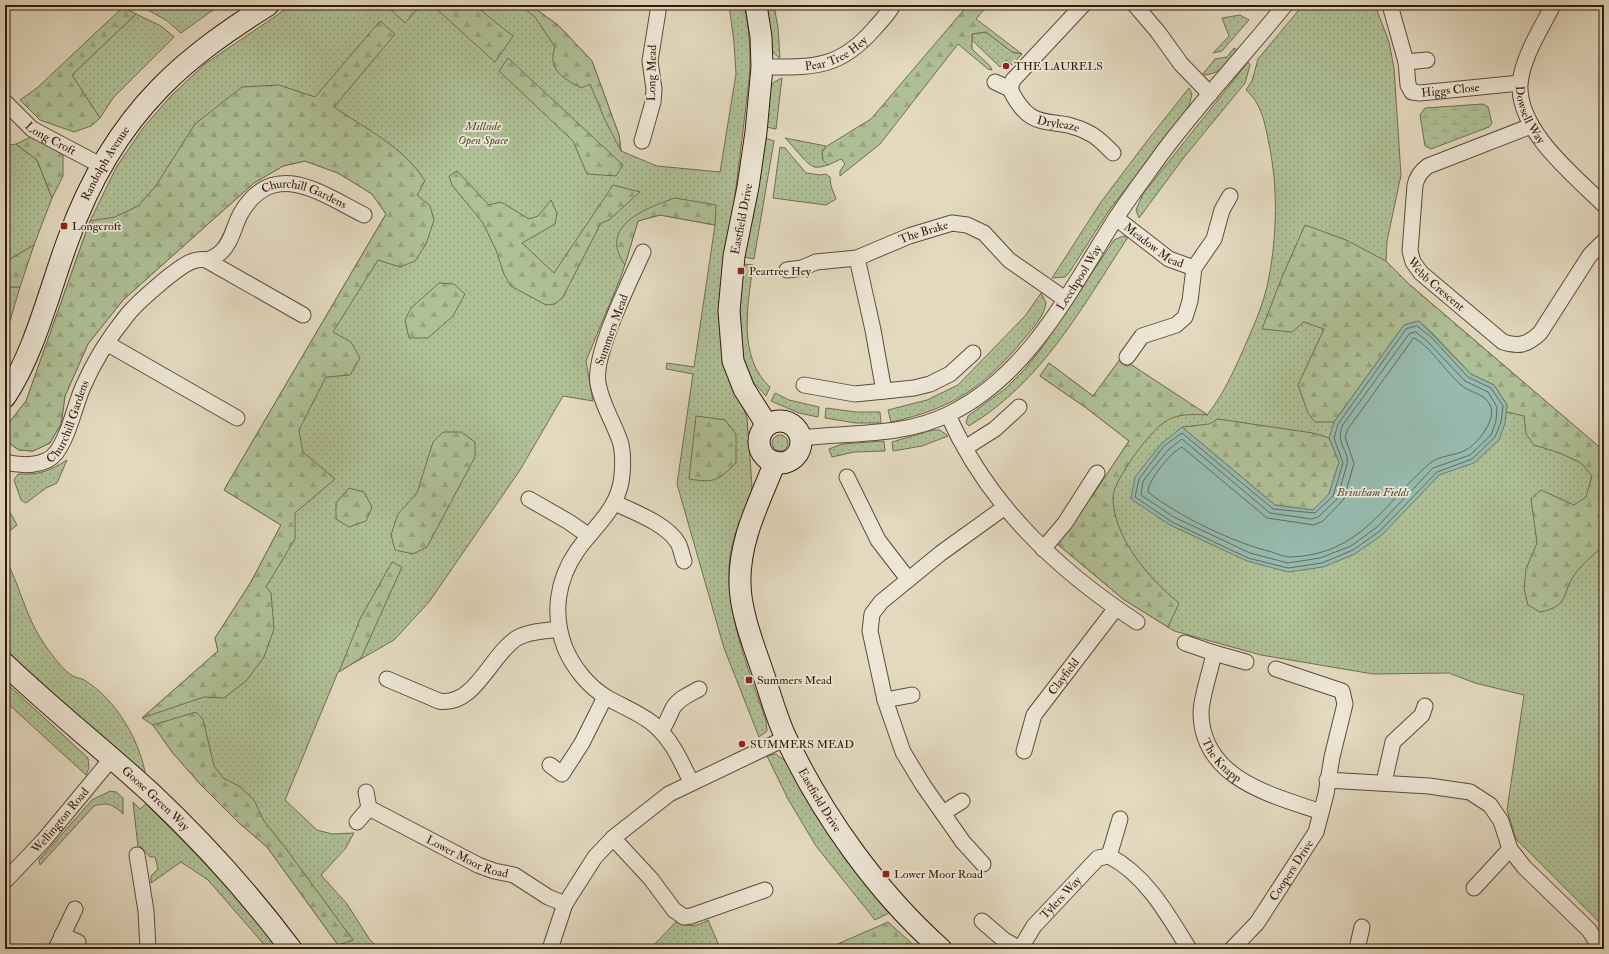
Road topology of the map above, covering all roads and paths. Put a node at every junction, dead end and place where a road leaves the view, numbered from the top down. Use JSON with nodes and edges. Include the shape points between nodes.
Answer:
{"nodes":[{"id":1,"x":268,"y":5,"type":"edge"},
{"id":2,"x":659,"y":5,"type":"edge"},
{"id":3,"x":756,"y":5,"type":"edge"},
{"id":4,"x":893,"y":5,"type":"edge"},
{"id":5,"x":1083,"y":5,"type":"edge"},
{"id":6,"x":1135,"y":5,"type":"edge"},
{"id":7,"x":1285,"y":5,"type":"edge"},
{"id":8,"x":1390,"y":5,"type":"edge"},
{"id":9,"x":1553,"y":5,"type":"edge"},
{"id":10,"x":1427,"y":60,"type":"dead end"},
{"id":11,"x":1406,"y":62,"type":"junction"},
{"id":12,"x":762,"y":67,"type":"junction"},
{"id":13,"x":995,"y":82,"type":"dead end"},
{"id":14,"x":1520,"y":84,"type":"junction"},
{"id":15,"x":1010,"y":89,"type":"junction"},
{"id":16,"x":1210,"y":94,"type":"junction"},
{"id":17,"x":5,"y":102,"type":"edge"},
{"id":18,"x":1531,"y":126,"type":"junction"},
{"id":19,"x":642,"y":141,"type":"dead end"},
{"id":20,"x":1113,"y":153,"type":"dead end"},
{"id":21,"x":102,"y":166,"type":"junction"},
{"id":22,"x":1230,"y":196,"type":"dead end"},
{"id":23,"x":1604,"y":205,"type":"edge"},
{"id":24,"x":364,"y":215,"type":"dead end"},
{"id":25,"x":1116,"y":218,"type":"junction"},
{"id":26,"x":1604,"y":241,"type":"edge"},
{"id":27,"x":643,"y":252,"type":"dead end"},
{"id":28,"x":857,"y":258,"type":"junction"},
{"id":29,"x":208,"y":261,"type":"junction"},
{"id":30,"x":1194,"y":268,"type":"junction"},
{"id":31,"x":787,"y":270,"type":"dead end"},
{"id":32,"x":1065,"y":299,"type":"junction"},
{"id":33,"x":303,"y":314,"type":"dead end"},
{"id":34,"x":108,"y":344,"type":"junction"},
{"id":35,"x":973,"y":353,"type":"dead end"},
{"id":36,"x":1127,"y":357,"type":"dead end"},
{"id":37,"x":804,"y":385,"type":"dead end"},
{"id":38,"x":884,"y":391,"type":"junction"},
{"id":39,"x":5,"y":397,"type":"edge"},
{"id":40,"x":1019,"y":407,"type":"dead end"},
{"id":41,"x":948,"y":415,"type":"junction"},
{"id":42,"x":237,"y":418,"type":"dead end"},
{"id":43,"x":767,"y":425,"type":"junction"},
{"id":44,"x":800,"y":438,"type":"junction"},
{"id":45,"x":965,"y":448,"type":"junction"},
{"id":46,"x":5,"y":462,"type":"edge"},
{"id":47,"x":775,"y":462,"type":"junction"},
{"id":48,"x":1097,"y":473,"type":"dead end"},
{"id":49,"x":847,"y":477,"type":"dead end"},
{"id":50,"x":529,"y":499,"type":"dead end"},
{"id":51,"x":615,"y":504,"type":"junction"},
{"id":52,"x":1005,"y":506,"type":"junction"},
{"id":53,"x":589,"y":536,"type":"junction"},
{"id":54,"x":1043,"y":549,"type":"junction"},
{"id":55,"x":684,"y":561,"type":"dead end"},
{"id":56,"x":908,"y":579,"type":"junction"},
{"id":57,"x":1116,"y":608,"type":"junction"},
{"id":58,"x":1137,"y":622,"type":"dead end"},
{"id":59,"x":559,"y":629,"type":"junction"},
{"id":60,"x":1185,"y":643,"type":"dead end"},
{"id":61,"x":1214,"y":653,"type":"junction"},
{"id":62,"x":1246,"y":662,"type":"dead end"},
{"id":63,"x":5,"y":664,"type":"edge"},
{"id":64,"x":1276,"y":669,"type":"dead end"},
{"id":65,"x":387,"y":679,"type":"dead end"},
{"id":66,"x":699,"y":689,"type":"dead end"},
{"id":67,"x":912,"y":695,"type":"dead end"},
{"id":68,"x":605,"y":697,"type":"junction"},
{"id":69,"x":885,"y":700,"type":"junction"},
{"id":70,"x":1425,"y":706,"type":"dead end"},
{"id":71,"x":661,"y":731,"type":"junction"},
{"id":72,"x":786,"y":738,"type":"junction"},
{"id":73,"x":1024,"y":751,"type":"dead end"},
{"id":74,"x":112,"y":758,"type":"junction"},
{"id":75,"x":550,"y":764,"type":"dead end"},
{"id":76,"x":1327,"y":780,"type":"junction"},
{"id":77,"x":691,"y":782,"type":"junction"},
{"id":78,"x":1384,"y":782,"type":"junction"},
{"id":79,"x":366,"y":792,"type":"dead end"},
{"id":80,"x":962,"y":801,"type":"dead end"},
{"id":81,"x":369,"y":808,"type":"junction"},
{"id":82,"x":1322,"y":812,"type":"junction"},
{"id":83,"x":943,"y":813,"type":"junction"},
{"id":84,"x":1120,"y":819,"type":"dead end"},
{"id":85,"x":357,"y":822,"type":"dead end"},
{"id":86,"x":613,"y":838,"type":"junction"},
{"id":87,"x":1510,"y":849,"type":"junction"},
{"id":88,"x":1109,"y":856,"type":"junction"},
{"id":89,"x":142,"y":861,"type":"dead end"},
{"id":90,"x":983,"y":864,"type":"dead end"},
{"id":91,"x":5,"y":881,"type":"edge"},
{"id":92,"x":1474,"y":888,"type":"dead end"},
{"id":93,"x":764,"y":890,"type":"dead end"},
{"id":94,"x":565,"y":904,"type":"junction"},
{"id":95,"x":75,"y":909,"type":"dead end"},
{"id":96,"x":982,"y":921,"type":"dead end"},
{"id":97,"x":1362,"y":927,"type":"dead end"},
{"id":98,"x":62,"y":935,"type":"junction"},
{"id":99,"x":78,"y":942,"type":"dead end"},
{"id":100,"x":1237,"y":948,"type":"edge"},
{"id":101,"x":56,"y":949,"type":"edge"},
{"id":102,"x":148,"y":949,"type":"edge"},
{"id":103,"x":291,"y":949,"type":"edge"},
{"id":104,"x":550,"y":949,"type":"edge"},
{"id":105,"x":941,"y":949,"type":"edge"},
{"id":106,"x":1020,"y":949,"type":"edge"},
{"id":107,"x":1189,"y":949,"type":"edge"},
{"id":108,"x":1357,"y":949,"type":"edge"},
{"id":109,"x":1601,"y":949,"type":"edge"}],
"edges":[{"from":1,"to":21,"type":"street","name":"Randolph Avenue","via":[[197,54],[160,87],[132,119]]},
{"from":2,"to":19,"type":"street","name":"Long Mead","via":[[650,61],[653,102]]},
{"from":3,"to":12,"type":"street","name":"Eastfield Drive"},
{"from":4,"to":12,"type":"street","name":"Pear Tree Hey","via":[[853,51],[834,61],[818,66]]},
{"from":5,"to":15,"type":"street","via":[[1013,80]]},
{"from":6,"to":16,"type":"street","via":[[1181,64]]},
{"from":7,"to":16,"type":"street","name":"Leechpool Way"},
{"from":8,"to":11,"type":"street","name":"Higgs Close"},
{"from":9,"to":14,"type":"street","name":"Dowsell Way","via":[[1526,60]]},
{"from":10,"to":11,"type":"street"},
{"from":11,"to":14,"type":"street","name":"Higgs Close","via":[[1408,85],[1412,92]]},
{"from":12,"to":43,"type":"street","name":"Eastfield Drive","via":[[756,132],[734,256],[729,311],[733,361],[744,389]]},
{"from":13,"to":15,"type":"street"},
{"from":14,"to":18,"type":"street","name":"Dowsell Way","via":[[1522,102]]},
{"from":15,"to":20,"type":"street","name":"Dryleaze","via":[[1018,105],[1029,116],[1076,127],[1090,133]]},
{"from":16,"to":25,"type":"street","name":"Leechpool Way","via":[[1162,154]]},
{"from":17,"to":21,"type":"street","name":"Long Croft","via":[[32,129]]},
{"from":18,"to":23,"type":"street","name":"Dowsell Way","via":[[1553,154]]},
{"from":18,"to":26,"type":"street","name":"Webb Crescent","via":[[1423,170],[1415,185],[1410,251],[1413,262],[1421,273],[1503,342],[1514,346],[1524,345],[1540,333],[1590,255]]},
{"from":21,"to":39,"type":"street","name":"Randolph Avenue","via":[[68,238],[18,375]]},
{"from":22,"to":30,"type":"street","name":"Meadow Mead","via":[[1222,210],[1214,239]]},
{"from":24,"to":29,"type":"street","name":"Churchill Gardens","via":[[308,186],[287,182],[272,186],[255,194],[241,213],[222,252]]},
{"from":25,"to":30,"type":"street","name":"Meadow Mead","via":[[1170,259]]},
{"from":25,"to":32,"type":"street","name":"Leechpool Way"},
{"from":27,"to":51,"type":"street","name":"Summers Mead","via":[[605,341],[597,372],[601,395],[620,442],[620,485]]},
{"from":28,"to":31,"type":"street","name":"The Brake","via":[[816,262],[802,268]]},
{"from":28,"to":32,"type":"street","name":"The Brake","via":[[934,227],[952,223],[967,225],[984,233],[1009,260]]},
{"from":28,"to":38,"type":"street"},
{"from":29,"to":33,"type":"street"},
{"from":29,"to":34,"type":"street","name":"Churchill Gardens","via":[[194,260],[178,268],[128,314]]},
{"from":30,"to":36,"type":"street","name":"Meadow Mead","via":[[1190,302],[1185,317],[1176,325],[1142,336]]},
{"from":32,"to":41,"type":"street","name":"Leechpool Way","via":[[1040,336],[1007,373],[976,399]]},
{"from":34,"to":42,"type":"street"},
{"from":34,"to":46,"type":"street","name":"Churchill Gardens","via":[[83,388],[55,453],[45,461],[32,465]]},
{"from":35,"to":38,"type":"street","via":[[950,374],[930,384]]},
{"from":37,"to":38,"type":"street","via":[[855,394]]},
{"from":40,"to":45,"type":"street","via":[[994,429]]},
{"from":41,"to":44,"type":"street","name":"Leechpool Way","via":[[888,432]]},
{"from":41,"to":45,"type":"street"},
{"from":43,"to":44,"type":"street","via":[[788,422]]},
{"from":43,"to":47,"type":"street","via":[[762,431],[760,446],[768,459]]},
{"from":44,"to":47,"type":"street","via":[[801,445],[794,457],[789,461]]},
{"from":45,"to":52,"type":"street"},
{"from":47,"to":72,"type":"street","name":"Eastfield Drive","via":[[745,539],[741,556],[740,584],[746,618]]},
{"from":48,"to":54,"type":"street","via":[[1065,523]]},
{"from":49,"to":56,"type":"street","via":[[878,540]]},
{"from":50,"to":53,"type":"street"},
{"from":51,"to":53,"type":"street","name":"Summers Mead"},
{"from":51,"to":55,"type":"street","via":[[642,515],[668,531],[678,543]]},
{"from":52,"to":54,"type":"street"},
{"from":52,"to":56,"type":"street"},
{"from":53,"to":59,"type":"street","name":"Summers Mead","via":[[577,550],[560,583],[557,611]]},
{"from":54,"to":57,"type":"street"},
{"from":56,"to":69,"type":"street","via":[[881,602],[872,614],[870,631]]},
{"from":57,"to":58,"type":"street"},
{"from":57,"to":73,"type":"street","name":"Clayfield","via":[[1034,715]]},
{"from":59,"to":65,"type":"street","via":[[526,634],[516,639],[502,652],[483,678],[456,701],[440,701]]},
{"from":59,"to":68,"type":"street","name":"Summers Mead","via":[[574,665],[590,685]]},
{"from":60,"to":61,"type":"street"},
{"from":61,"to":62,"type":"street"},
{"from":61,"to":82,"type":"street","name":"The Knapp","via":[[1201,711],[1202,730],[1209,748],[1223,766],[1256,790]]},
{"from":63,"to":74,"type":"street","name":"Goose Green Way"},
{"from":64,"to":76,"type":"street","name":"Coopers Drive","via":[[1342,692],[1345,704]]},
{"from":66,"to":71,"type":"street","via":[[680,700]]},
{"from":67,"to":69,"type":"street"},
{"from":68,"to":71,"type":"street","name":"Summers Mead","via":[[640,714]]},
{"from":68,"to":75,"type":"street","via":[[582,743],[562,774]]},
{"from":69,"to":83,"type":"street","via":[[903,752]]},
{"from":70,"to":78,"type":"street","via":[[1422,715],[1393,742]]},
{"from":71,"to":77,"type":"street","name":"Summers Mead","via":[[677,754]]},
{"from":72,"to":77,"type":"street"},
{"from":72,"to":105,"type":"street","name":"Eastfield Drive","via":[[819,799],[859,858],[902,910]]},
{"from":74,"to":91,"type":"street","name":"Wellington Road","via":[[44,840]]},
{"from":74,"to":103,"type":"street","name":"Goose Green Way","via":[[206,848]]},
{"from":76,"to":78,"type":"street"},
{"from":76,"to":82,"type":"street","name":"Coopers Drive"},
{"from":77,"to":86,"type":"street","via":[[651,807]]},
{"from":78,"to":87,"type":"street","via":[[1470,792],[1490,805],[1501,821]]},
{"from":79,"to":81,"type":"street"},
{"from":80,"to":83,"type":"street"},
{"from":81,"to":85,"type":"street"},
{"from":81,"to":94,"type":"street","name":"Lower Moor Road","via":[[478,865],[514,875],[548,897]]},
{"from":82,"to":100,"type":"street","name":"Coopers Drive","via":[[1316,832],[1257,923]]},
{"from":83,"to":90,"type":"street","via":[[963,842]]},
{"from":84,"to":88,"type":"street"},
{"from":86,"to":93,"type":"street","via":[[651,879],[674,910],[684,917]]},
{"from":86,"to":94,"type":"street","via":[[595,857]]},
{"from":87,"to":92,"type":"street"},
{"from":87,"to":109,"type":"street","via":[[1524,867],[1589,930]]},
{"from":88,"to":106,"type":"street","name":"Tylers Way","via":[[1098,858],[1034,926]]},
{"from":88,"to":107,"type":"street","via":[[1121,862],[1148,888]]},
{"from":89,"to":102,"type":"street"},
{"from":94,"to":104,"type":"street"},
{"from":95,"to":98,"type":"street"},
{"from":96,"to":106,"type":"street","name":"Tylers Way","via":[[1004,940]]},
{"from":97,"to":108,"type":"street"},
{"from":98,"to":99,"type":"street"},
{"from":98,"to":101,"type":"street"}]}
